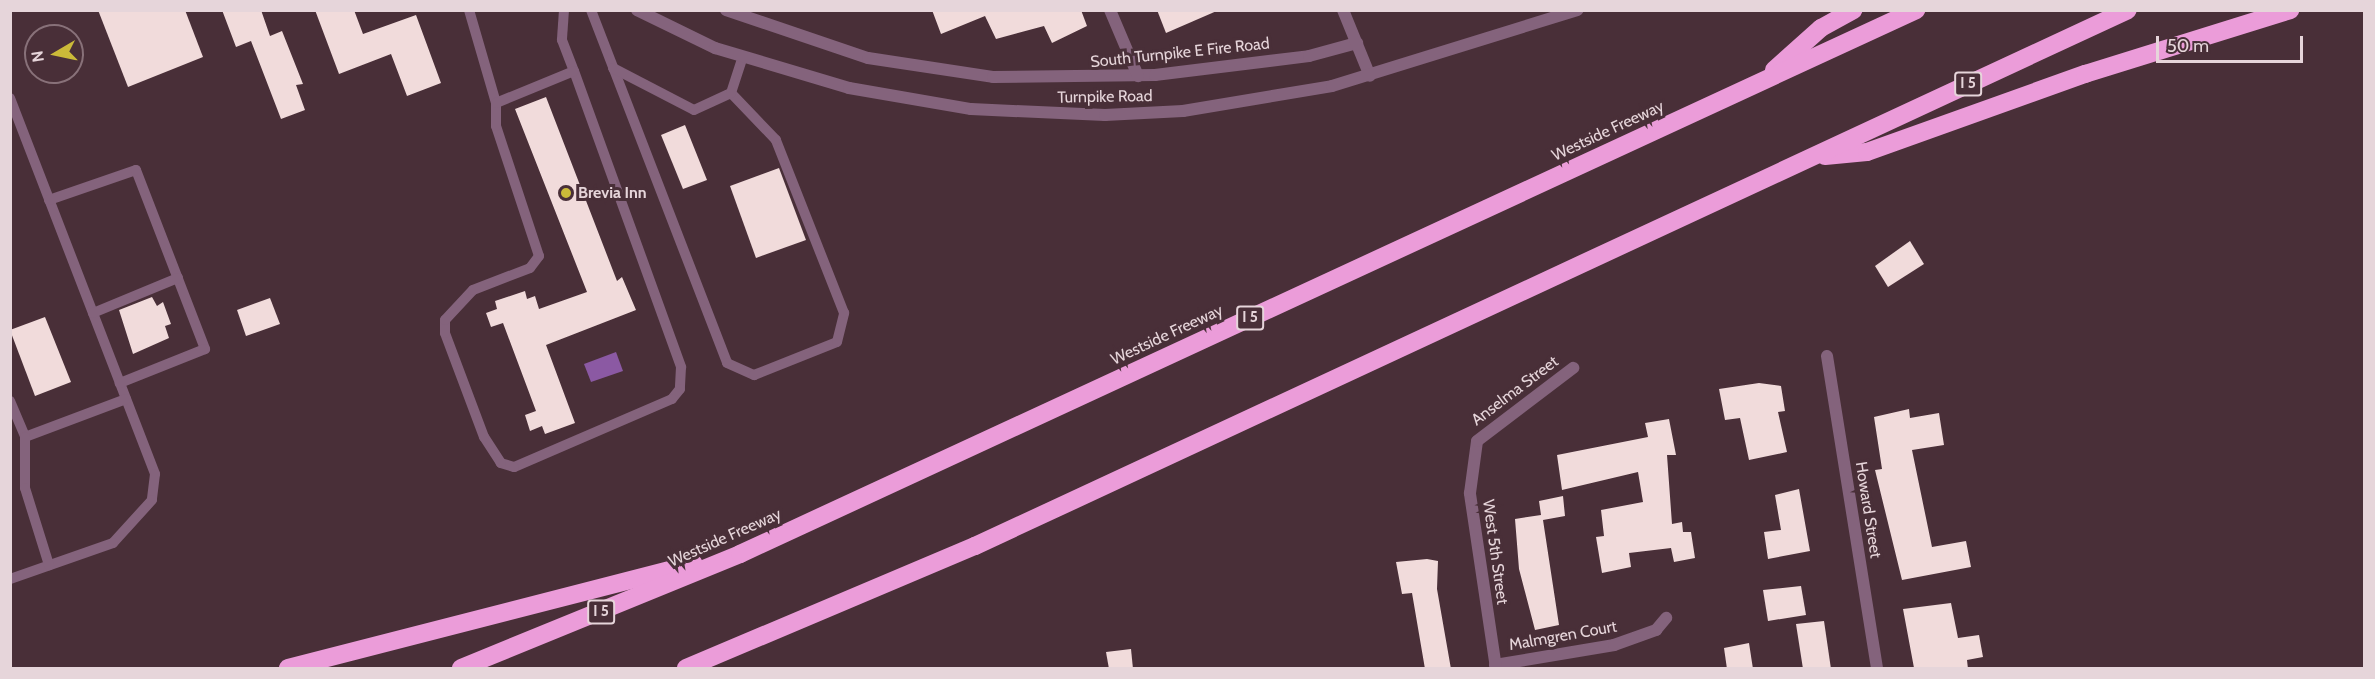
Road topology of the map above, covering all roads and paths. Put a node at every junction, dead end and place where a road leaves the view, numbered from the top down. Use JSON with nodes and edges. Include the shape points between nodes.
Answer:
{"nodes":[{"id":1,"x":469,"y":10,"type":"edge"},
{"id":2,"x":564,"y":10,"type":"edge"},
{"id":3,"x":591,"y":10,"type":"edge"},
{"id":4,"x":637,"y":10,"type":"edge"},
{"id":5,"x":726,"y":10,"type":"edge"},
{"id":6,"x":1110,"y":10,"type":"edge"},
{"id":7,"x":1343,"y":10,"type":"edge"},
{"id":8,"x":1578,"y":10,"type":"edge"},
{"id":9,"x":1852,"y":10,"type":"edge"},
{"id":10,"x":1916,"y":10,"type":"edge"},
{"id":11,"x":2128,"y":10,"type":"edge"},
{"id":12,"x":2290,"y":10,"type":"edge"},
{"id":13,"x":1357,"y":43,"type":"junction"},
{"id":14,"x":743,"y":57,"type":"junction"},
{"id":15,"x":614,"y":68,"type":"junction"},
{"id":16,"x":574,"y":71,"type":"junction"},
{"id":17,"x":1138,"y":76,"type":"junction"},
{"id":18,"x":1370,"y":76,"type":"junction"},
{"id":19,"x":1759,"y":83,"type":"junction"},
{"id":20,"x":731,"y":93,"type":"junction"},
{"id":21,"x":10,"y":98,"type":"edge"},
{"id":22,"x":496,"y":103,"type":"junction"},
{"id":23,"x":1808,"y":158,"type":"junction"},
{"id":24,"x":50,"y":200,"type":"junction"},
{"id":25,"x":178,"y":278,"type":"junction"},
{"id":26,"x":93,"y":313,"type":"junction"},
{"id":27,"x":1827,"y":356,"type":"dead end"},
{"id":28,"x":1573,"y":368,"type":"dead end"},
{"id":29,"x":120,"y":383,"type":"junction"},
{"id":30,"x":126,"y":399,"type":"junction"},
{"id":31,"x":10,"y":401,"type":"edge"},
{"id":32,"x":25,"y":437,"type":"junction"},
{"id":33,"x":1478,"y":441,"type":"joint"},
{"id":34,"x":740,"y":554,"type":"junction"},
{"id":35,"x":49,"y":566,"type":"junction"},
{"id":36,"x":10,"y":579,"type":"edge"},
{"id":37,"x":1666,"y":618,"type":"dead end"},
{"id":38,"x":1495,"y":667,"type":"edge"},
{"id":39,"x":288,"y":669,"type":"edge"},
{"id":40,"x":461,"y":669,"type":"edge"},
{"id":41,"x":686,"y":669,"type":"edge"},
{"id":42,"x":1877,"y":669,"type":"edge"}],
"edges":[{"from":1,"to":22,"type":"lane"},
{"from":2,"to":16,"type":"lane","via":[[562,40]]},
{"from":3,"to":15,"type":"lane"},
{"from":4,"to":14,"type":"street","name":"Turnpike Road"},
{"from":5,"to":17,"type":"street","name":"South Turnpike E Fire Road","via":[[816,45],[926,70],[1049,80]]},
{"from":6,"to":17,"type":"street"},
{"from":7,"to":13,"type":"street"},
{"from":8,"to":18,"type":"street","name":"Turnpike Road"},
{"from":9,"to":19,"type":"highway","via":[[1821,28]]},
{"from":10,"to":19,"type":"highway","name":"Westside Freeway","number":"I 5"},
{"from":11,"to":23,"type":"highway","number":"I 5"},
{"from":12,"to":23,"type":"highway","via":[[2085,74],[1867,152]]},
{"from":13,"to":17,"type":"street","name":"South Turnpike E Fire Road","via":[[1309,56]]},
{"from":13,"to":18,"type":"street"},
{"from":14,"to":18,"type":"street","name":"Turnpike Road","via":[[907,100],[1041,114],[1183,111]]},
{"from":14,"to":20,"type":"lane"},
{"from":15,"to":20,"type":"lane","via":[[694,110]]},
{"from":15,"to":20,"type":"lane","via":[[728,363],[754,375],[837,342],[844,313],[776,140]]},
{"from":16,"to":22,"type":"lane"},
{"from":16,"to":22,"type":"lane","via":[[681,367],[680,389],[672,399],[514,467],[501,463],[484,437],[445,333],[445,320],[457,302],[473,290],[530,268],[539,256],[496,126]]},
{"from":19,"to":34,"type":"highway","name":"Westside Freeway","number":"I 5"},
{"from":21,"to":24,"type":"lane"},
{"from":23,"to":41,"type":"highway","number":"I 5","via":[[975,546]]},
{"from":24,"to":25,"type":"lane","via":[[136,170]]},
{"from":24,"to":26,"type":"lane"},
{"from":25,"to":26,"type":"lane"},
{"from":25,"to":29,"type":"lane","via":[[205,349]]},
{"from":26,"to":29,"type":"lane"},
{"from":27,"to":42,"type":"street","name":"Howard Street"},
{"from":28,"to":33,"type":"street","name":"Anselma Street"},
{"from":29,"to":30,"type":"lane"},
{"from":30,"to":32,"type":"lane"},
{"from":30,"to":35,"type":"lane","via":[[155,474],[152,500],[113,543]]},
{"from":31,"to":32,"type":"lane"},
{"from":32,"to":35,"type":"lane","via":[[25,488]]},
{"from":33,"to":38,"type":"street","name":"West 5th Street","via":[[1470,494]]},
{"from":34,"to":39,"type":"highway"},
{"from":34,"to":40,"type":"highway","name":"Westside Freeway","number":"I 5"},
{"from":35,"to":36,"type":"lane"},
{"from":37,"to":38,"type":"street","name":"Malmgren Court","via":[[1656,630],[1614,645]]}]}
